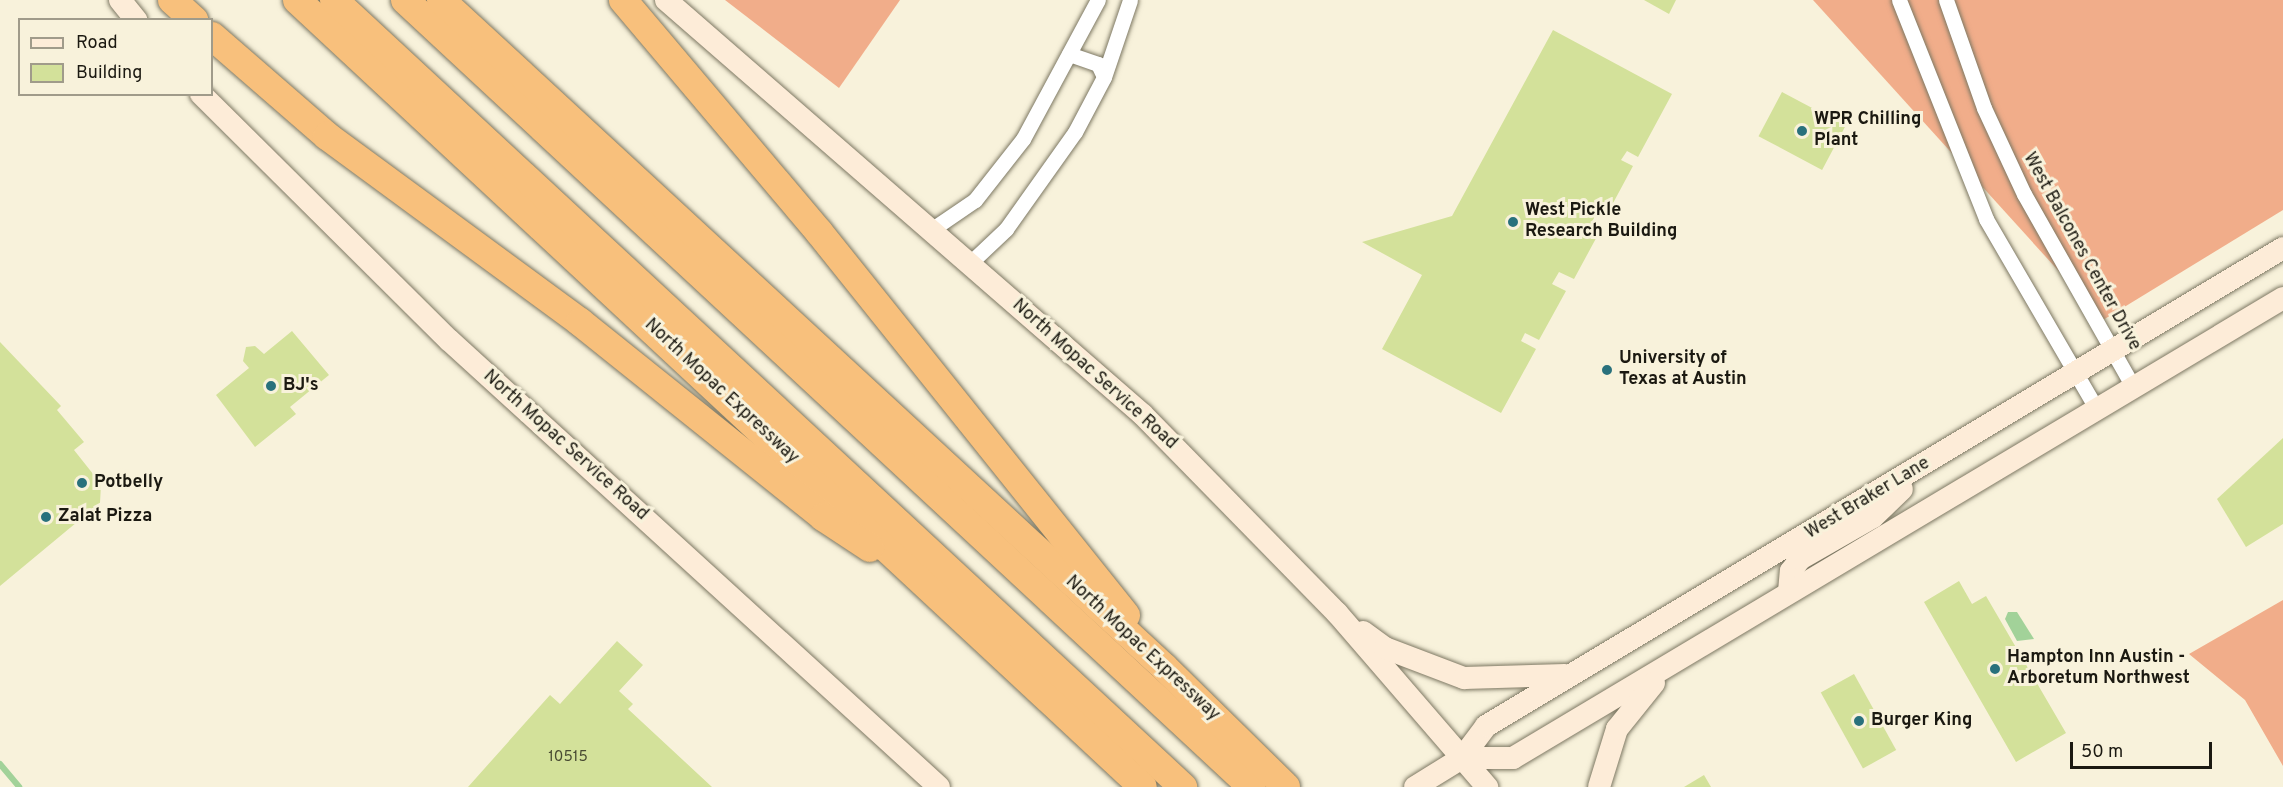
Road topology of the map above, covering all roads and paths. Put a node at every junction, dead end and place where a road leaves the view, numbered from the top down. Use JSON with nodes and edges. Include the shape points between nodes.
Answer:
{"nodes":[{"id":1,"x":120,"y":0,"type":"edge"},
{"id":2,"x":172,"y":0,"type":"edge"},
{"id":3,"x":297,"y":0,"type":"edge"},
{"id":4,"x":334,"y":0,"type":"edge"},
{"id":5,"x":405,"y":0,"type":"edge"},
{"id":6,"x":441,"y":0,"type":"edge"},
{"id":7,"x":623,"y":0,"type":"edge"},
{"id":8,"x":666,"y":0,"type":"edge"},
{"id":9,"x":1098,"y":0,"type":"edge"},
{"id":10,"x":1130,"y":0,"type":"edge"},
{"id":11,"x":1946,"y":0,"type":"edge"},
{"id":12,"x":1902,"y":1,"type":"edge"},
{"id":13,"x":134,"y":18,"type":"edge"},
{"id":14,"x":192,"y":18,"type":"edge"},
{"id":15,"x":213,"y":37,"type":"edge"},
{"id":16,"x":1068,"y":54,"type":"junction"},
{"id":17,"x":1104,"y":77,"type":"junction"},
{"id":18,"x":203,"y":96,"type":"edge"},
{"id":19,"x":931,"y":230,"type":"junction"},
{"id":20,"x":2283,"y":248,"type":"edge"},
{"id":21,"x":969,"y":264,"type":"junction"},
{"id":22,"x":2283,"y":298,"type":"edge"},
{"id":23,"x":2114,"y":352,"type":"junction"},
{"id":24,"x":2073,"y":377,"type":"junction"},
{"id":25,"x":2133,"y":387,"type":"junction"},
{"id":26,"x":2096,"y":408,"type":"junction"},
{"id":27,"x":1910,"y":474,"type":"junction"},
{"id":28,"x":936,"y":591,"type":"junction"},
{"id":29,"x":1789,"y":592,"type":"junction"},
{"id":30,"x":1337,"y":613,"type":"junction"},
{"id":31,"x":1679,"y":660,"type":"junction"},
{"id":32,"x":1164,"y":667,"type":"junction"},
{"id":33,"x":1573,"y":674,"type":"junction"},
{"id":34,"x":1462,"y":758,"type":"junction"},
{"id":35,"x":1423,"y":782,"type":"edge"},
{"id":36,"x":935,"y":784,"type":"edge"},
{"id":37,"x":1143,"y":787,"type":"edge"},
{"id":38,"x":1183,"y":787,"type":"edge"},
{"id":39,"x":1252,"y":787,"type":"edge"},
{"id":40,"x":1286,"y":787,"type":"edge"},
{"id":41,"x":1487,"y":787,"type":"edge"},
{"id":42,"x":1599,"y":787,"type":"edge"}],
"edges":[{"from":1,"to":13,"type":"main road"},
{"from":2,"to":14,"type":"highway"},
{"from":3,"to":28,"type":"highway","name":"North Mopac Expressway"},
{"from":4,"to":38,"type":"highway"},
{"from":5,"to":39,"type":"highway"},
{"from":6,"to":32,"type":"highway","name":"North Mopac Expressway"},
{"from":7,"to":32,"type":"highway","via":[[819,232]]},
{"from":8,"to":19,"type":"main road","name":"North Mopac Service Road"},
{"from":9,"to":16,"type":"street"},
{"from":10,"to":17,"type":"street"},
{"from":11,"to":23,"type":"street","name":"West Balcones Center Drive","via":[[1984,108],[2024,194]]},
{"from":12,"to":24,"type":"street","via":[[1986,219]]},
{"from":15,"to":28,"type":"highway","via":[[327,136],[580,322],[823,517]]},
{"from":16,"to":17,"type":"street","via":[[1098,64]]},
{"from":16,"to":19,"type":"street","via":[[1023,139],[994,177],[975,201]]},
{"from":17,"to":21,"type":"street","via":[[1041,182]]},
{"from":18,"to":36,"type":"main road","name":"North Mopac Service Road","via":[[449,340]]},
{"from":19,"to":21,"type":"main road","name":"North Mopac Service Road"},
{"from":20,"to":23,"type":"main road","name":"West Braker Lane"},
{"from":21,"to":30,"type":"main road","name":"North Mopac Service Road","via":[[1143,415]]},
{"from":22,"to":25,"type":"main road"},
{"from":23,"to":24,"type":"main road","name":"West Braker Lane"},
{"from":23,"to":25,"type":"street","name":"West Balcones Center Drive"},
{"from":24,"to":26,"type":"street"},
{"from":24,"to":27,"type":"main road","name":"West Braker Lane"},
{"from":25,"to":26,"type":"main road"},
{"from":26,"to":29,"type":"main road"},
{"from":27,"to":29,"type":"main road","via":[[1873,517],[1800,559],[1791,571]]},
{"from":27,"to":33,"type":"main road","name":"West Braker Lane"},
{"from":28,"to":37,"type":"highway","name":"North Mopac Expressway"},
{"from":29,"to":31,"type":"main road"},
{"from":30,"to":33,"type":"main road","via":[[1386,648],[1464,678]]},
{"from":30,"to":34,"type":"main road","name":"North Mopac Service Road"},
{"from":31,"to":34,"type":"main road","via":[[1514,758]]},
{"from":31,"to":42,"type":"main road","via":[[1639,697],[1617,729]]},
{"from":32,"to":40,"type":"highway","name":"North Mopac Expressway"},
{"from":33,"to":34,"type":"main road","name":"West Braker Lane","via":[[1486,726]]},
{"from":34,"to":35,"type":"main road","name":"West Braker Lane"},
{"from":34,"to":41,"type":"main road","name":"North Mopac Service Road"}]}
